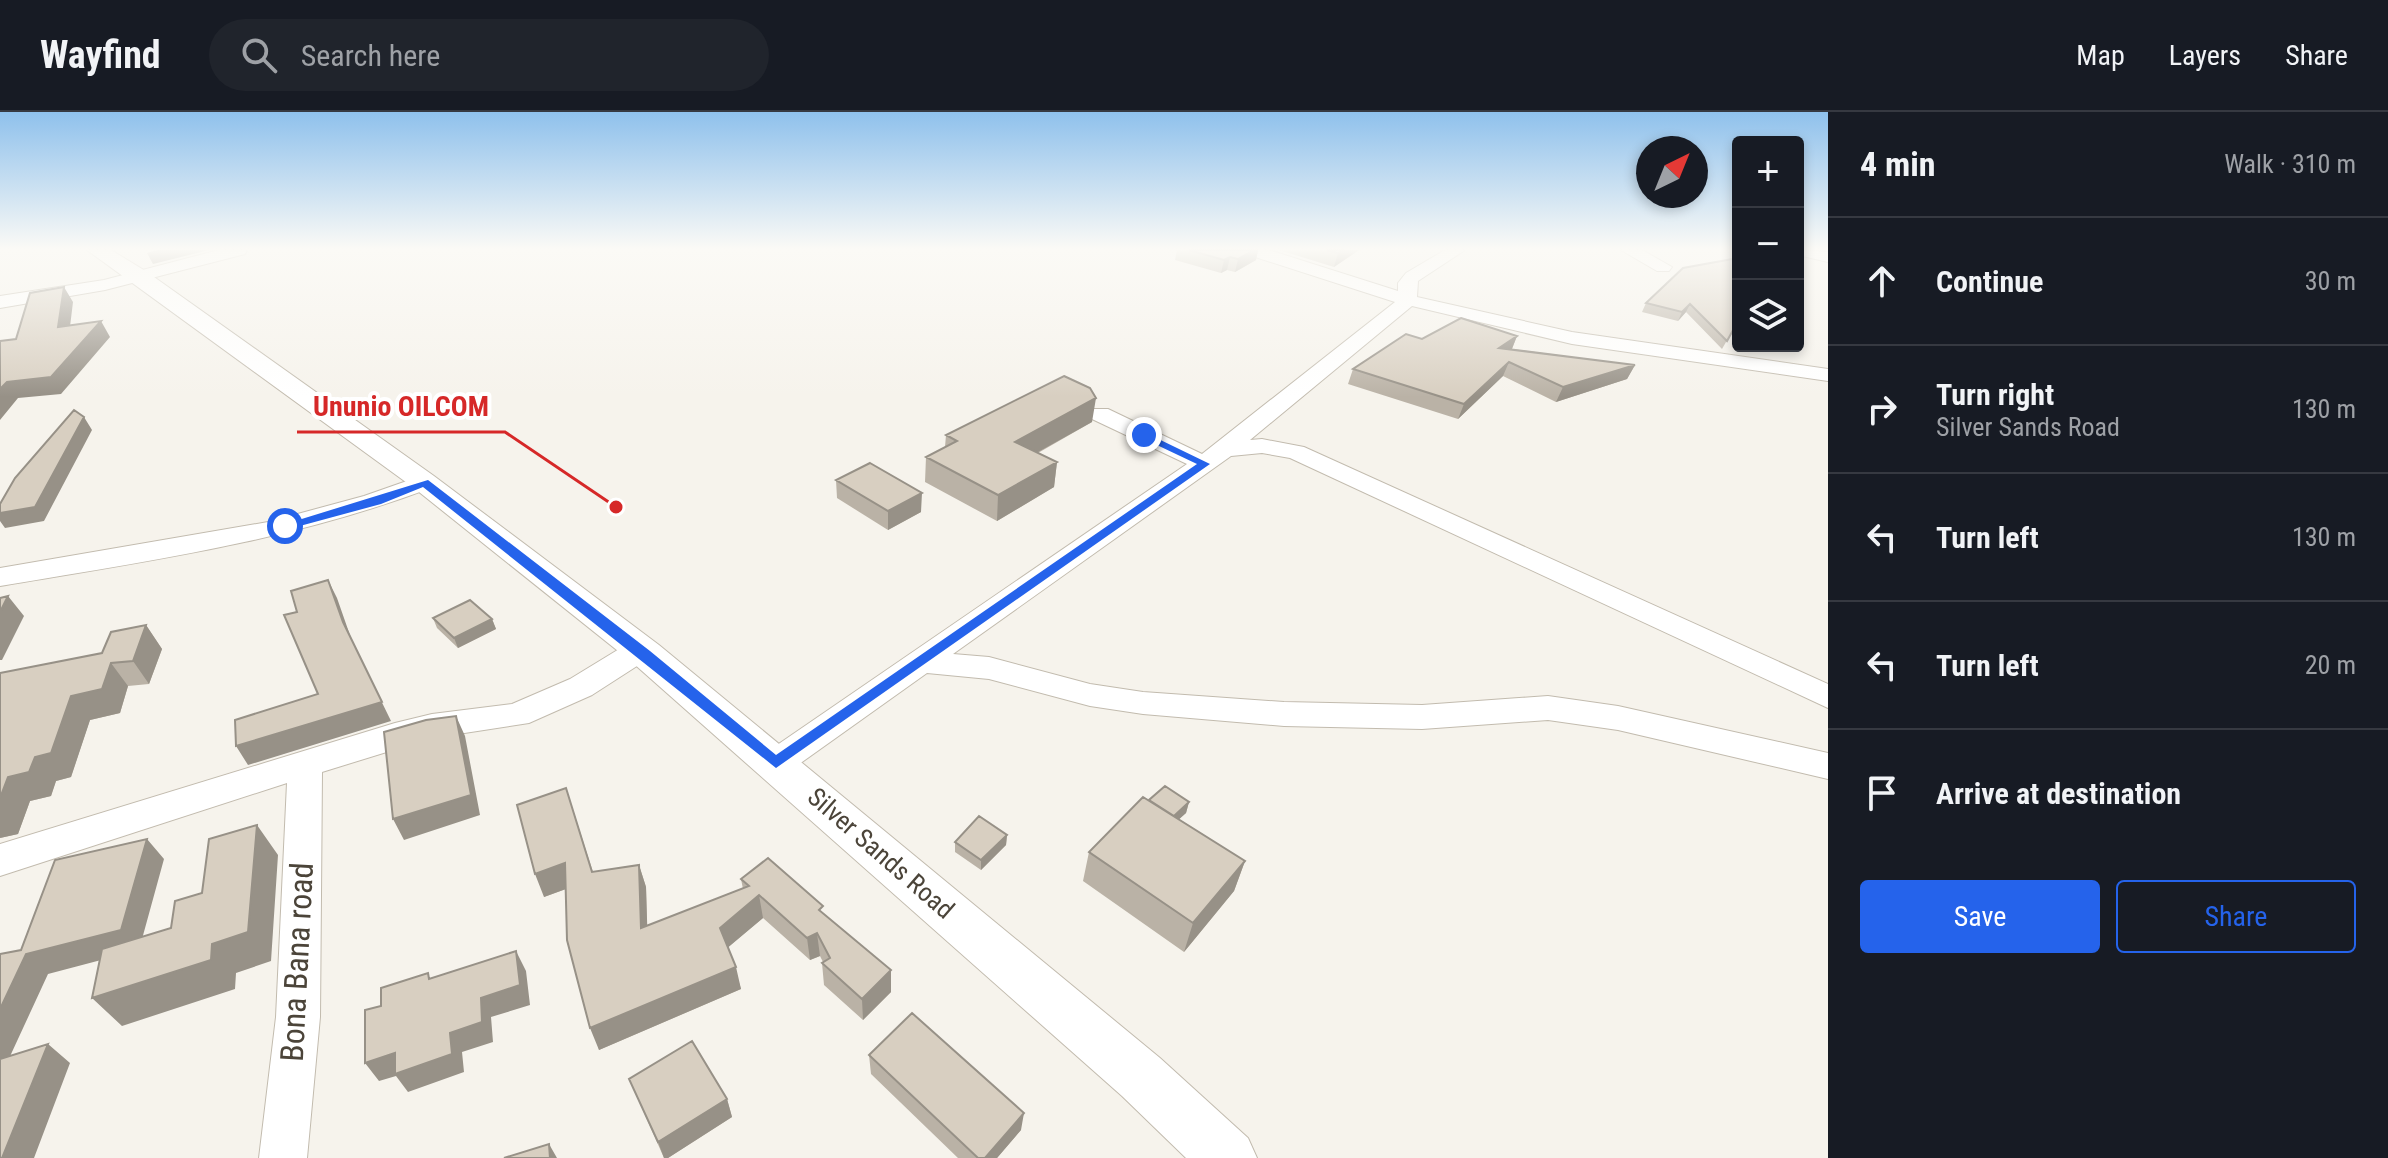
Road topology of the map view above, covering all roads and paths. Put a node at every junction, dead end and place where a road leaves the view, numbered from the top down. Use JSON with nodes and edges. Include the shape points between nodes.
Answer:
{"nodes":[{"id":1,"x":25,"y":299,"type":"edge"},
{"id":2,"x":171,"y":299,"type":"edge"},
{"id":3,"x":1404,"y":299,"type":"edge"},
{"id":4,"x":1408,"y":300,"type":"junction"},
{"id":5,"x":0,"y":302,"type":"edge"},
{"id":6,"x":1828,"y":375,"type":"edge"},
{"id":7,"x":1100,"y":414,"type":"dead end"},
{"id":8,"x":1215,"y":456,"type":"junction"},
{"id":9,"x":424,"y":482,"type":"junction"},
{"id":10,"x":0,"y":577,"type":"edge"},
{"id":11,"x":640,"y":650,"type":"junction"},
{"id":12,"x":924,"y":662,"type":"junction"},
{"id":13,"x":1828,"y":697,"type":"edge"},
{"id":14,"x":776,"y":763,"type":"junction"},
{"id":15,"x":305,"y":765,"type":"junction"},
{"id":16,"x":1828,"y":766,"type":"edge"},
{"id":17,"x":0,"y":860,"type":"edge"},
{"id":18,"x":283,"y":1158,"type":"edge"},
{"id":19,"x":1228,"y":1158,"type":"edge"}],
"edges":[{"from":1,"to":5,"type":"street"},
{"from":2,"to":9,"type":"street","name":"Silver Sands Road"},
{"from":3,"to":4,"type":"street"},
{"from":4,"to":6,"type":"street","via":[[1572,338]]},
{"from":4,"to":8,"type":"street"},
{"from":7,"to":8,"type":"street"},
{"from":8,"to":12,"type":"street"},
{"from":8,"to":13,"type":"street","via":[[1262,446],[1296,452]]},
{"from":9,"to":10,"type":"street","via":[[378,501],[285,526]]},
{"from":9,"to":11,"type":"street","name":"Silver Sands Road"},
{"from":11,"to":14,"type":"street","name":"Silver Sands Road"},
{"from":11,"to":15,"type":"street","via":[[581,687],[517,715],[432,726]]},
{"from":12,"to":14,"type":"street"},
{"from":12,"to":16,"type":"street","via":[[989,668],[1143,703],[1284,714],[1422,717],[1548,708],[1618,718]]},
{"from":14,"to":19,"type":"street","name":"Silver Sands Road"},
{"from":15,"to":17,"type":"street"},
{"from":15,"to":18,"type":"street","name":"Bona Bana road","via":[[298,1017]]}]}
